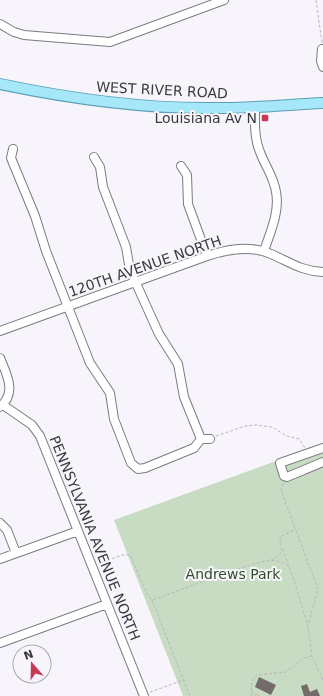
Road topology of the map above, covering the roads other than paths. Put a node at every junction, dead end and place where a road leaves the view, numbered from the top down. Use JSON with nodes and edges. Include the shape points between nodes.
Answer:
{"nodes":[{"id":1,"x":224,"y":0,"type":"edge"},
{"id":2,"x":0,"y":24,"type":"edge"},
{"id":3,"x":322,"y":49,"type":"edge"},
{"id":4,"x":323,"y":67,"type":"edge"},
{"id":5,"x":0,"y":84,"type":"edge"},
{"id":6,"x":323,"y":103,"type":"edge"},
{"id":7,"x":255,"y":107,"type":"junction"},
{"id":8,"x":13,"y":149,"type":"dead end"},
{"id":9,"x":94,"y":157,"type":"dead end"},
{"id":10,"x":181,"y":166,"type":"dead end"},
{"id":11,"x":264,"y":252,"type":"junction"},
{"id":12,"x":207,"y":256,"type":"junction"},
{"id":13,"x":323,"y":272,"type":"edge"},
{"id":14,"x":135,"y":282,"type":"junction"},
{"id":15,"x":68,"y":306,"type":"junction"},
{"id":16,"x":0,"y":331,"type":"edge"},
{"id":17,"x":0,"y":358,"type":"edge"},
{"id":18,"x":2,"y":406,"type":"edge"},
{"id":19,"x":201,"y":439,"type":"junction"},
{"id":20,"x":210,"y":439,"type":"road end"},
{"id":21,"x":321,"y":448,"type":"edge"},
{"id":22,"x":323,"y":458,"type":"edge"},
{"id":23,"x":323,"y":462,"type":"edge"},
{"id":24,"x":0,"y":523,"type":"edge"},
{"id":25,"x":78,"y":531,"type":"junction"},
{"id":26,"x":16,"y":553,"type":"junction"},
{"id":27,"x":0,"y":559,"type":"edge"},
{"id":28,"x":107,"y":604,"type":"junction"},
{"id":29,"x":0,"y":643,"type":"edge"},
{"id":30,"x":144,"y":695,"type":"edge"}],
"edges":[{"from":1,"to":2,"type":"street","via":[[110,42],[24,35]]},
{"from":3,"to":4,"type":"street"},
{"from":5,"to":7,"type":"main road","name":"WEST RIVER ROAD","via":[[116,103],[204,108]]},
{"from":6,"to":7,"type":"main road","name":"WEST RIVER ROAD"},
{"from":7,"to":11,"type":"street","via":[[255,130],[259,152],[271,175],[276,193],[276,210]]},
{"from":8,"to":15,"type":"street","via":[[12,158]]},
{"from":9,"to":14,"type":"street","via":[[100,167],[103,187],[126,247]]},
{"from":10,"to":12,"type":"street","via":[[187,175],[188,204]]},
{"from":11,"to":12,"type":"street","name":"120TH AVENUE NORTH","via":[[243,248]]},
{"from":11,"to":13,"type":"street","name":"120TH AVENUE NORTH","via":[[298,268]]},
{"from":12,"to":14,"type":"street","name":"120TH AVENUE NORTH"},
{"from":14,"to":15,"type":"street","name":"120TH AVENUE NORTH"},
{"from":14,"to":19,"type":"street","via":[[159,334],[178,364],[184,397]]},
{"from":15,"to":16,"type":"street","name":"120TH AVENUE NORTH"},
{"from":15,"to":19,"type":"street","via":[[90,362],[110,393],[114,419],[134,468],[145,468],[194,448]]},
{"from":17,"to":18,"type":"street","name":"PENNSYLVANIA AVENUE NORTH","via":[[10,387]]},
{"from":18,"to":25,"type":"street","name":"PENNSYLVANIA AVENUE NORTH","via":[[32,424],[38,431]]},
{"from":19,"to":20,"type":"street"},
{"from":21,"to":22,"type":"street"},
{"from":21,"to":23,"type":"street","via":[[280,463],[285,476]]},
{"from":24,"to":26,"type":"street","via":[[7,530]]},
{"from":25,"to":26,"type":"street"},
{"from":25,"to":28,"type":"street","name":"PENNSYLVANIA AVENUE NORTH"},
{"from":26,"to":27,"type":"street"},
{"from":28,"to":29,"type":"street"},
{"from":28,"to":30,"type":"street","name":"PENNSYLVANIA AVENUE NORTH"}]}
